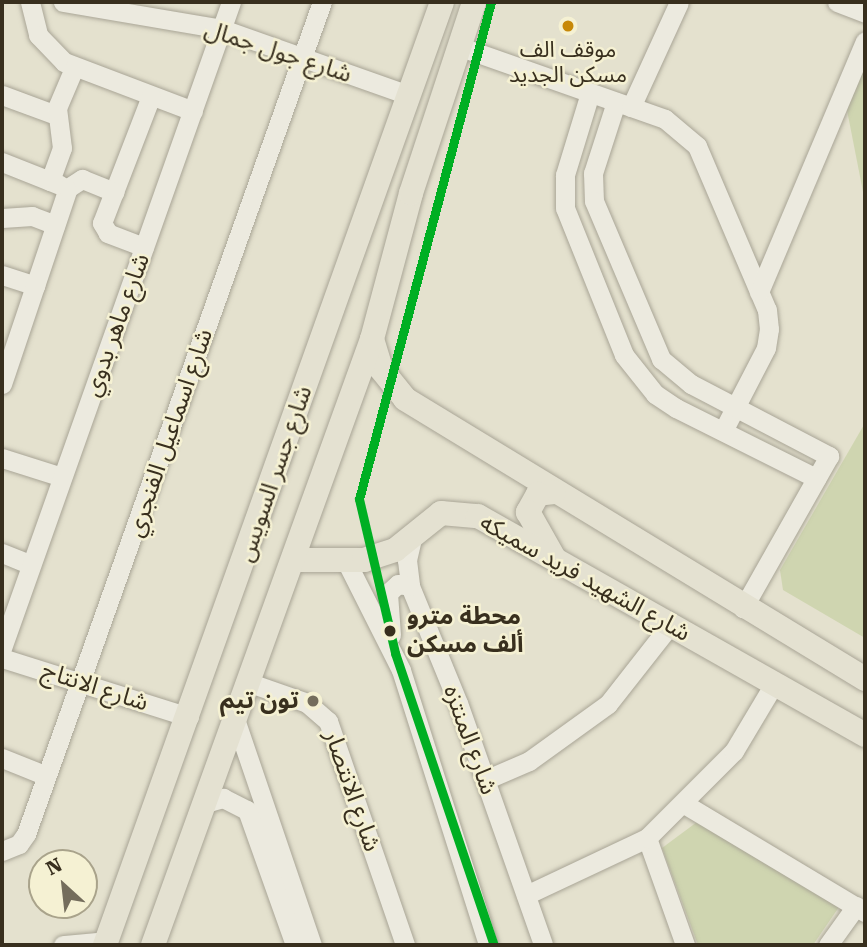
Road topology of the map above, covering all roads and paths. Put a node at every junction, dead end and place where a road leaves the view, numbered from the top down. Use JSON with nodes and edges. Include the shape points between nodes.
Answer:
{"nodes":[{"id":1,"x":30,"y":2,"type":"edge"},
{"id":2,"x":63,"y":2,"type":"edge"},
{"id":3,"x":232,"y":2,"type":"edge"},
{"id":4,"x":322,"y":2,"type":"edge"},
{"id":5,"x":442,"y":2,"type":"edge"},
{"id":6,"x":474,"y":2,"type":"edge"},
{"id":7,"x":679,"y":2,"type":"edge"},
{"id":8,"x":837,"y":2,"type":"edge"},
{"id":9,"x":118,"y":6,"type":"edge"},
{"id":10,"x":865,"y":13,"type":"edge"},
{"id":11,"x":222,"y":29,"type":"junction"},
{"id":12,"x":865,"y":41,"type":"edge"},
{"id":13,"x":458,"y":46,"type":"junction"},
{"id":14,"x":302,"y":58,"type":"junction"},
{"id":15,"x":74,"y":68,"type":"junction"},
{"id":16,"x":590,"y":93,"type":"junction"},
{"id":17,"x":2,"y":95,"type":"edge"},
{"id":18,"x":408,"y":95,"type":"junction"},
{"id":19,"x":151,"y":96,"type":"junction"},
{"id":20,"x":623,"y":105,"type":"junction"},
{"id":21,"x":193,"y":111,"type":"junction"},
{"id":22,"x":56,"y":115,"type":"junction"},
{"id":23,"x":2,"y":162,"type":"edge"},
{"id":24,"x":59,"y":184,"type":"junction"},
{"id":25,"x":114,"y":192,"type":"junction"},
{"id":26,"x":4,"y":223,"type":"edge"},
{"id":27,"x":55,"y":225,"type":"junction"},
{"id":28,"x":144,"y":247,"type":"junction"},
{"id":29,"x":2,"y":275,"type":"edge"},
{"id":30,"x":35,"y":286,"type":"junction"},
{"id":31,"x":759,"y":292,"type":"junction"},
{"id":32,"x":372,"y":339,"type":"junction"},
{"id":33,"x":2,"y":384,"type":"edge"},
{"id":34,"x":736,"y":408,"type":"junction"},
{"id":35,"x":723,"y":432,"type":"junction"},
{"id":36,"x":2,"y":458,"type":"edge"},
{"id":37,"x":62,"y":477,"type":"junction"},
{"id":38,"x":816,"y":478,"type":"junction"},
{"id":39,"x":554,"y":492,"type":"junction"},
{"id":40,"x":413,"y":534,"type":"junction"},
{"id":41,"x":2,"y":553,"type":"edge"},
{"id":42,"x":554,"y":558,"type":"junction"},
{"id":43,"x":296,"y":560,"type":"junction"},
{"id":44,"x":347,"y":563,"type":"junction"},
{"id":45,"x":32,"y":565,"type":"junction"},
{"id":46,"x":410,"y":586,"type":"junction"},
{"id":47,"x":743,"y":608,"type":"junction"},
{"id":48,"x":670,"y":625,"type":"junction"},
{"id":49,"x":2,"y":648,"type":"edge"},
{"id":50,"x":392,"y":650,"type":"junction"},
{"id":51,"x":2,"y":657,"type":"edge"},
{"id":52,"x":865,"y":679,"type":"edge"},
{"id":53,"x":82,"y":683,"type":"junction"},
{"id":54,"x":250,"y":683,"type":"junction"},
{"id":55,"x":774,"y":684,"type":"junction"},
{"id":56,"x":189,"y":717,"type":"junction"},
{"id":57,"x":235,"y":719,"type":"junction"},
{"id":58,"x":865,"y":735,"type":"edge"},
{"id":59,"x":2,"y":758,"type":"edge"},
{"id":60,"x":47,"y":776,"type":"junction"},
{"id":61,"x":485,"y":780,"type":"junction"},
{"id":62,"x":261,"y":795,"type":"junction"},
{"id":63,"x":205,"y":803,"type":"junction"},
{"id":64,"x":686,"y":805,"type":"junction"},
{"id":65,"x":247,"y":810,"type":"junction"},
{"id":66,"x":647,"y":838,"type":"junction"},
{"id":67,"x":2,"y":850,"type":"edge"},
{"id":68,"x":526,"y":895,"type":"junction"},
{"id":69,"x":861,"y":909,"type":"edge"},
{"id":70,"x":106,"y":943,"type":"edge"},
{"id":71,"x":63,"y":945,"type":"edge"},
{"id":72,"x":153,"y":945,"type":"edge"},
{"id":73,"x":295,"y":945,"type":"edge"},
{"id":74,"x":312,"y":945,"type":"edge"},
{"id":75,"x":405,"y":945,"type":"edge"},
{"id":76,"x":488,"y":945,"type":"edge"},
{"id":77,"x":543,"y":945,"type":"edge"},
{"id":78,"x":685,"y":945,"type":"edge"},
{"id":79,"x":828,"y":945,"type":"edge"}],
"edges":[{"from":1,"to":15,"type":"street","via":[[38,35]]},
{"from":2,"to":9,"type":"street","name":"شارع جول جمال"},
{"from":3,"to":11,"type":"street","name":"شارع ماهر بدوي"},
{"from":4,"to":14,"type":"street","name":"شارع اسماعيل الفنجري"},
{"from":5,"to":18,"type":"main road","name":"شارع جسر السويس"},
{"from":6,"to":13,"type":"main road","name":"شارع جسر السويس"},
{"from":7,"to":20,"type":"street"},
{"from":8,"to":10,"type":"street"},
{"from":9,"to":11,"type":"street","name":"شارع جول جمال"},
{"from":11,"to":14,"type":"street","name":"شارع جول جمال"},
{"from":11,"to":21,"type":"street","name":"شارع ماهر بدوي"},
{"from":12,"to":31,"type":"street"},
{"from":13,"to":16,"type":"street"},
{"from":13,"to":32,"type":"main road","name":"شارع جسر السويس","via":[[411,193]]},
{"from":14,"to":18,"type":"street","name":"شارع جول جمال"},
{"from":14,"to":53,"type":"street","name":"شارع اسماعيل الفنجري"},
{"from":15,"to":19,"type":"street"},
{"from":15,"to":22,"type":"street"},
{"from":16,"to":20,"type":"street"},
{"from":16,"to":35,"type":"street","via":[[565,175],[570,223],[638,376],[676,408]]},
{"from":17,"to":22,"type":"street"},
{"from":18,"to":56,"type":"main road","name":"شارع جسر السويس"},
{"from":19,"to":21,"type":"street"},
{"from":19,"to":25,"type":"street"},
{"from":20,"to":31,"type":"street","via":[[678,126],[697,146]]},
{"from":20,"to":34,"type":"street","via":[[593,173],[598,215],[661,359],[674,374]]},
{"from":21,"to":28,"type":"street","name":"شارع ماهر بدوي"},
{"from":22,"to":24,"type":"street","via":[[62,148]]},
{"from":23,"to":24,"type":"street"},
{"from":24,"to":25,"type":"street","via":[[82,179]]},
{"from":24,"to":27,"type":"street"},
{"from":25,"to":28,"type":"street","via":[[103,229]]},
{"from":26,"to":27,"type":"street","via":[[33,216]]},
{"from":27,"to":30,"type":"street"},
{"from":28,"to":37,"type":"street","name":"شارع ماهر بدوي"},
{"from":29,"to":30,"type":"street"},
{"from":30,"to":33,"type":"street"},
{"from":31,"to":34,"type":"street","via":[[767,310],[766,348]]},
{"from":32,"to":39,"type":"main road","via":[[381,369],[405,399]]},
{"from":32,"to":43,"type":"main road","name":"شارع جسر السويس"},
{"from":34,"to":35,"type":"street"},
{"from":34,"to":38,"type":"street","via":[[829,456]]},
{"from":35,"to":38,"type":"street"},
{"from":36,"to":37,"type":"street"},
{"from":37,"to":45,"type":"street","name":"شارع ماهر بدوي"},
{"from":38,"to":47,"type":"street"},
{"from":39,"to":42,"type":"main road","via":[[538,494],[528,512]]},
{"from":39,"to":47,"type":"main road"},
{"from":40,"to":42,"type":"main road","name":"شارع الشهيد فريد سميكه","via":[[433,516],[457,512],[489,521]]},
{"from":40,"to":44,"type":"main road","name":"شارع الشهيد فريد سميكه","via":[[395,550]]},
{"from":40,"to":46,"type":"street","name":"شارع المنتزه","via":[[407,560]]},
{"from":41,"to":45,"type":"street"},
{"from":42,"to":48,"type":"main road","name":"شارع الشهيد فريد سميكه"},
{"from":43,"to":44,"type":"main road","name":"شارع الشهيد فريد سميكه"},
{"from":43,"to":54,"type":"main road","name":"شارع جسر السويس"},
{"from":44,"to":50,"type":"street","name":"شارع المنتزه"},
{"from":45,"to":49,"type":"street","name":"شارع ماهر بدوي"},
{"from":46,"to":50,"type":"street","via":[[398,584],[388,593]]},
{"from":46,"to":61,"type":"street","name":"شارع المنتزه"},
{"from":47,"to":52,"type":"main road"},
{"from":48,"to":55,"type":"main road","name":"شارع الشهيد فريد سميكه"},
{"from":48,"to":61,"type":"street","via":[[608,704],[550,748]]},
{"from":50,"to":76,"type":"street","name":"شارع المنتزه"},
{"from":51,"to":53,"type":"street","name":"شارع الانتاج"},
{"from":53,"to":56,"type":"street","name":"شارع الانتاج"},
{"from":53,"to":60,"type":"street","name":"شارع اسماعيل الفنجري"},
{"from":54,"to":57,"type":"main road","name":"شارع جسر السويس"},
{"from":54,"to":75,"type":"street","name":"شارع الانتصار","via":[[307,703],[328,721]]},
{"from":55,"to":58,"type":"main road","name":"شارع الشهيد فريد سميكه"},
{"from":55,"to":64,"type":"street","via":[[734,751]]},
{"from":56,"to":70,"type":"main road","name":"شارع جسر السويس"},
{"from":57,"to":62,"type":"street"},
{"from":57,"to":63,"type":"main road","name":"شارع جسر السويس"},
{"from":59,"to":60,"type":"street"},
{"from":60,"to":67,"type":"street","name":"شارع اسماعيل الفنجري","via":[[23,840]]},
{"from":61,"to":68,"type":"street","name":"شارع المنتزه"},
{"from":62,"to":65,"type":"street","via":[[252,798]]},
{"from":62,"to":74,"type":"street"},
{"from":63,"to":65,"type":"street","via":[[223,798]]},
{"from":63,"to":72,"type":"main road","name":"شارع جسر السويس"},
{"from":64,"to":66,"type":"street"},
{"from":64,"to":69,"type":"street"},
{"from":65,"to":73,"type":"street"},
{"from":66,"to":68,"type":"street"},
{"from":66,"to":78,"type":"street"},
{"from":68,"to":77,"type":"street","name":"شارع المنتزه"},
{"from":69,"to":79,"type":"street"},
{"from":70,"to":71,"type":"street"}]}
